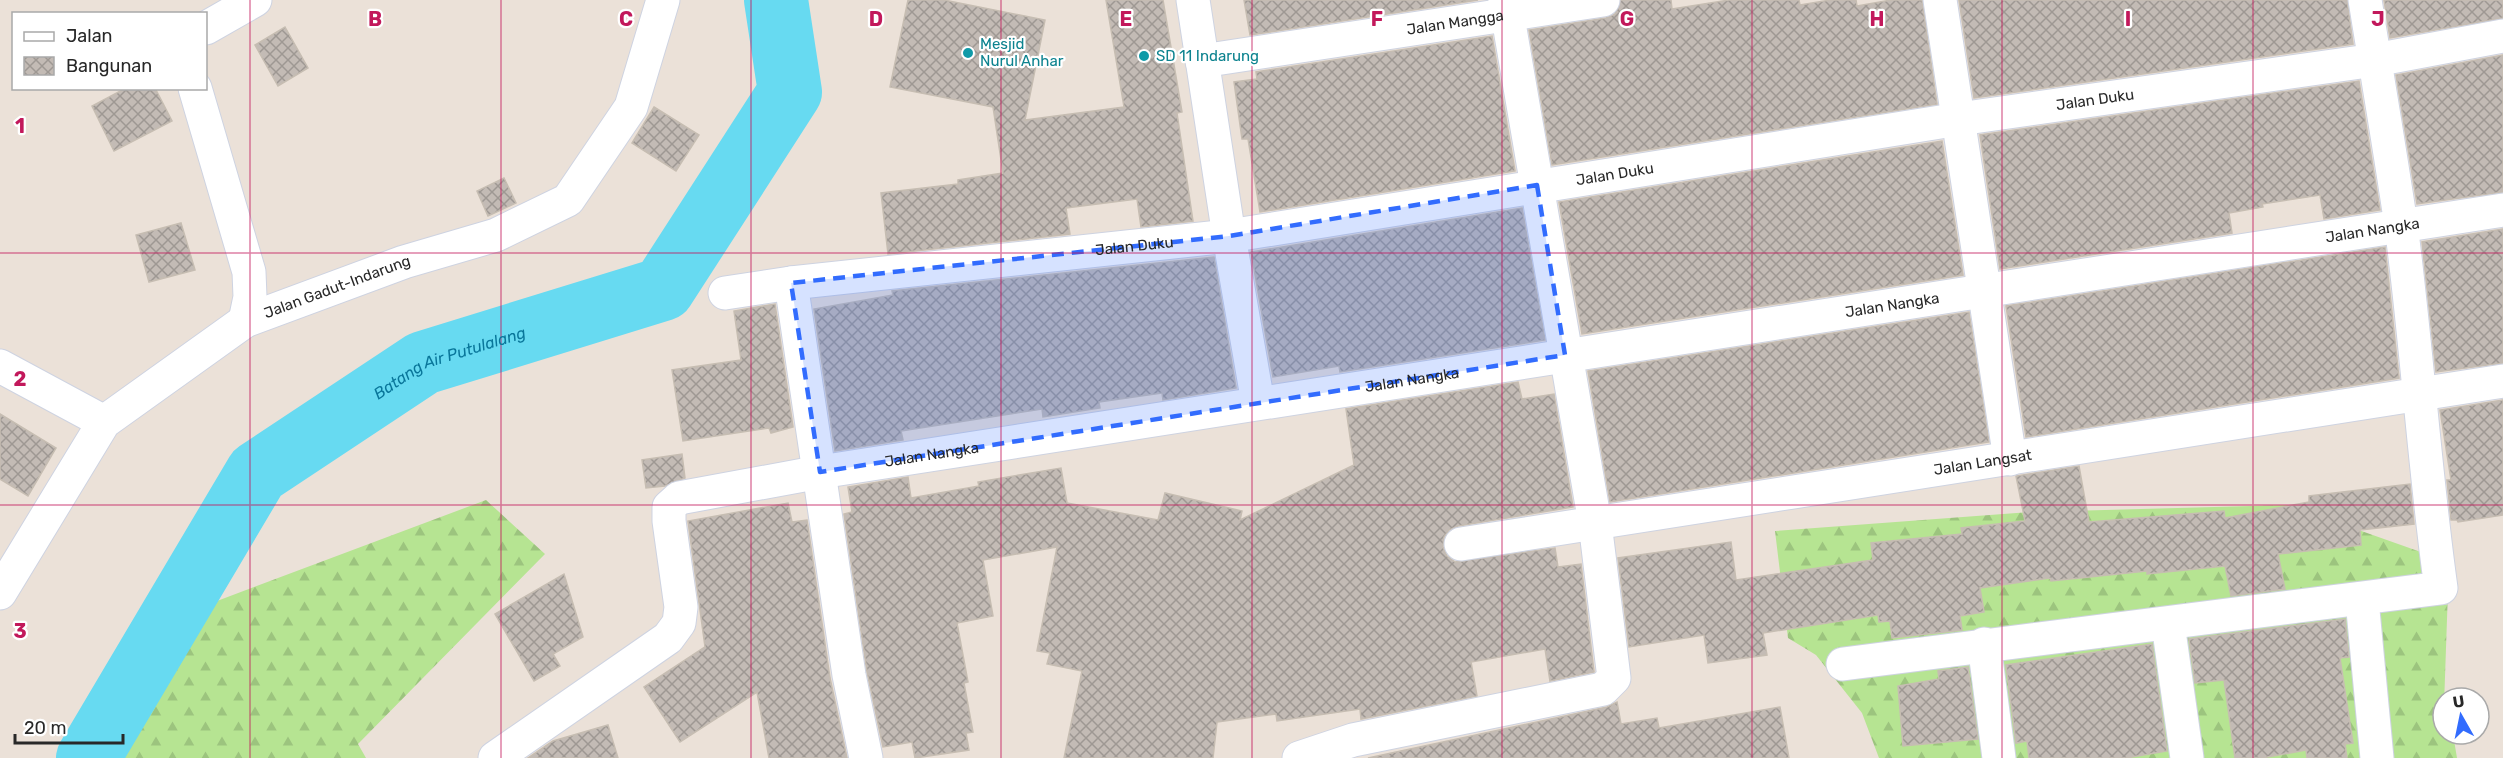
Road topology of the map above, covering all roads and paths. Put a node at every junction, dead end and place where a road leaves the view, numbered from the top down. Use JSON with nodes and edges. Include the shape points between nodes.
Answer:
{"nodes":[{"id":1,"x":255,"y":0,"type":"edge"},
{"id":2,"x":663,"y":0,"type":"edge"},
{"id":3,"x":1193,"y":0,"type":"edge"},
{"id":4,"x":1602,"y":0,"type":"edge"},
{"id":5,"x":1940,"y":0,"type":"edge"},
{"id":6,"x":2365,"y":0,"type":"edge"},
{"id":7,"x":1507,"y":7,"type":"edge"},
{"id":8,"x":207,"y":27,"type":"edge"},
{"id":9,"x":2503,"y":36,"type":"edge"},
{"id":10,"x":2374,"y":60,"type":"junction"},
{"id":11,"x":1202,"y":61,"type":"junction"},
{"id":12,"x":196,"y":90,"type":"edge"},
{"id":13,"x":1959,"y":119,"type":"junction"},
{"id":14,"x":1537,"y":184,"type":"junction"},
{"id":15,"x":2503,"y":210,"type":"edge"},
{"id":16,"x":2401,"y":225,"type":"junction"},
{"id":17,"x":1229,"y":236,"type":"junction"},
{"id":18,"x":791,"y":283,"type":"junction"},
{"id":19,"x":1985,"y":290,"type":"junction"},
{"id":20,"x":725,"y":293,"type":"dead end"},
{"id":21,"x":245,"y":321,"type":"junction"},
{"id":22,"x":1565,"y":355,"type":"junction"},
{"id":23,"x":0,"y":366,"type":"edge"},
{"id":24,"x":2503,"y":381,"type":"edge"},
{"id":25,"x":2421,"y":393,"type":"junction"},
{"id":26,"x":1258,"y":403,"type":"junction"},
{"id":27,"x":104,"y":422,"type":"junction"},
{"id":28,"x":2010,"y":459,"type":"junction"},
{"id":29,"x":820,"y":472,"type":"junction"},
{"id":30,"x":1595,"y":523,"type":"junction"},
{"id":31,"x":1461,"y":544,"type":"dead end"},
{"id":32,"x":0,"y":593,"type":"edge"},
{"id":33,"x":2362,"y":600,"type":"junction"},
{"id":34,"x":2168,"y":624,"type":"junction"},
{"id":35,"x":1984,"y":645,"type":"junction"},
{"id":36,"x":1843,"y":664,"type":"dead end"},
{"id":37,"x":495,"y":758,"type":"edge"},
{"id":38,"x":866,"y":758,"type":"edge"},
{"id":39,"x":1299,"y":758,"type":"edge"},
{"id":40,"x":1999,"y":758,"type":"edge"},
{"id":41,"x":2187,"y":758,"type":"edge"},
{"id":42,"x":2377,"y":758,"type":"edge"}],
"edges":[{"from":1,"to":8,"type":"street"},
{"from":2,"to":21,"type":"street","name":"Jalan Gadut-Indarung","via":[[632,107],[568,200],[496,235],[404,262]]},
{"from":3,"to":11,"type":"street"},
{"from":4,"to":7,"type":"street","name":"Jalan Mangga"},
{"from":5,"to":13,"type":"street"},
{"from":6,"to":10,"type":"street"},
{"from":7,"to":11,"type":"street","name":"Jalan Mangga"},
{"from":7,"to":14,"type":"street"},
{"from":9,"to":10,"type":"street","name":"Jalan Duku"},
{"from":10,"to":13,"type":"street","name":"Jalan Duku"},
{"from":10,"to":16,"type":"street"},
{"from":11,"to":17,"type":"street"},
{"from":12,"to":21,"type":"street","via":[[249,272],[250,297]]},
{"from":13,"to":14,"type":"street","name":"Jalan Duku"},
{"from":13,"to":19,"type":"street"},
{"from":14,"to":17,"type":"street","name":"Jalan Duku"},
{"from":14,"to":22,"type":"street"},
{"from":15,"to":16,"type":"street","name":"Jalan Nangka"},
{"from":16,"to":19,"type":"street","name":"Jalan Nangka"},
{"from":16,"to":25,"type":"street"},
{"from":17,"to":18,"type":"street","name":"Jalan Duku"},
{"from":17,"to":26,"type":"street"},
{"from":18,"to":20,"type":"street","name":"Jalan Duku"},
{"from":18,"to":29,"type":"street"},
{"from":19,"to":22,"type":"street","name":"Jalan Nangka"},
{"from":19,"to":28,"type":"street"},
{"from":21,"to":27,"type":"street","name":"Jalan Gadut-Indarung"},
{"from":22,"to":26,"type":"street","name":"Jalan Nangka"},
{"from":22,"to":30,"type":"street"},
{"from":23,"to":27,"type":"street"},
{"from":24,"to":25,"type":"street","name":"Jalan Langsat"},
{"from":25,"to":28,"type":"street","name":"Jalan Langsat"},
{"from":25,"to":33,"type":"street","via":[[2428,499],[2441,588]]},
{"from":26,"to":29,"type":"street","name":"Jalan Nangka"},
{"from":27,"to":32,"type":"street","name":"Jalan Gadut-Indarung"},
{"from":28,"to":30,"type":"street","name":"Jalan Langsat"},
{"from":29,"to":37,"type":"street","name":"Jalan Nangka","via":[[679,498],[669,507],[681,607],[673,631]]},
{"from":29,"to":38,"type":"street","via":[[849,675]]},
{"from":30,"to":31,"type":"street","name":"Jalan Langsat"},
{"from":30,"to":39,"type":"street","via":[[1614,678],[1610,684],[1353,740]]},
{"from":33,"to":34,"type":"street"},
{"from":33,"to":42,"type":"street"},
{"from":34,"to":35,"type":"street"},
{"from":34,"to":41,"type":"street"},
{"from":35,"to":36,"type":"street"},
{"from":35,"to":40,"type":"street"}]}
